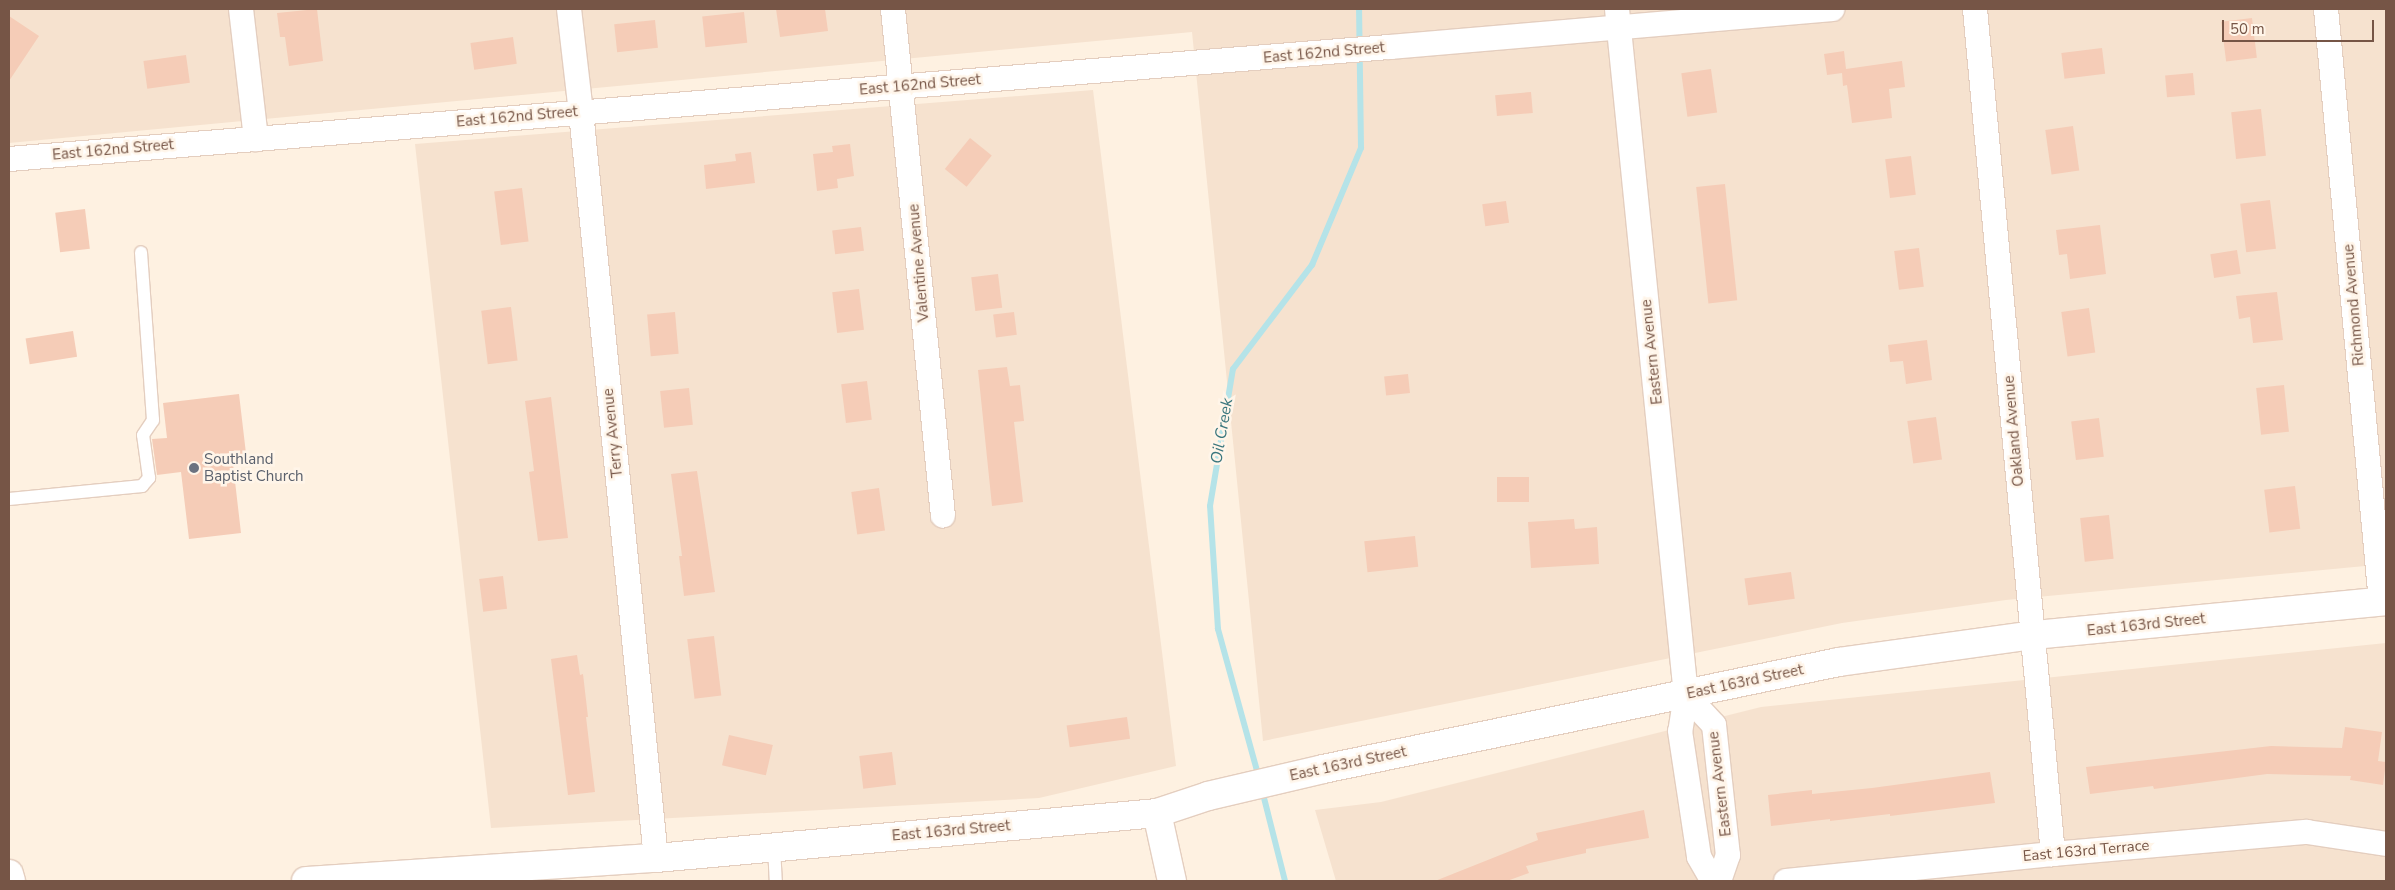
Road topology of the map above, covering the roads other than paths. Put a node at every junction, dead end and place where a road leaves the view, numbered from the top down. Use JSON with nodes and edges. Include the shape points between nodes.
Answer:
{"nodes":[{"id":1,"x":241,"y":9,"type":"edge"},
{"id":2,"x":569,"y":9,"type":"edge"},
{"id":3,"x":893,"y":9,"type":"edge"},
{"id":4,"x":1832,"y":9,"type":"edge"},
{"id":5,"x":1975,"y":9,"type":"edge"},
{"id":6,"x":2326,"y":9,"type":"edge"},
{"id":7,"x":1618,"y":18,"type":"edge"},
{"id":8,"x":902,"y":86,"type":"junction"},
{"id":9,"x":581,"y":112,"type":"junction"},
{"id":10,"x":256,"y":139,"type":"junction"},
{"id":11,"x":9,"y":159,"type":"edge"},
{"id":12,"x":141,"y":252,"type":"dead end"},
{"id":13,"x":9,"y":499,"type":"edge"},
{"id":14,"x":943,"y":516,"type":"dead end"},
{"id":15,"x":2384,"y":602,"type":"edge"},
{"id":16,"x":2034,"y":635,"type":"junction"},
{"id":17,"x":1686,"y":695,"type":"junction"},
{"id":18,"x":1157,"y":813,"type":"junction"},
{"id":19,"x":2386,"y":844,"type":"edge"},
{"id":20,"x":774,"y":847,"type":"junction"},
{"id":21,"x":2053,"y":854,"type":"junction"},
{"id":22,"x":656,"y":858,"type":"junction"},
{"id":23,"x":9,"y":874,"type":"edge"},
{"id":24,"x":10,"y":881,"type":"edge"},
{"id":25,"x":306,"y":881,"type":"edge"},
{"id":26,"x":776,"y":881,"type":"edge"},
{"id":27,"x":1172,"y":881,"type":"edge"},
{"id":28,"x":1712,"y":881,"type":"edge"},
{"id":29,"x":1719,"y":881,"type":"edge"},
{"id":30,"x":1786,"y":881,"type":"edge"}],
"edges":[{"from":1,"to":10,"type":"street"},
{"from":2,"to":9,"type":"street","name":"Terry Avenue"},
{"from":3,"to":8,"type":"street","name":"Valentine Avenue"},
{"from":4,"to":7,"type":"street","name":"East 162nd Street"},
{"from":5,"to":16,"type":"street","name":"Oakland Avenue"},
{"from":6,"to":15,"type":"street","name":"Richmond Avenue"},
{"from":7,"to":8,"type":"street","name":"East 162nd Street","via":[[1390,47]]},
{"from":7,"to":17,"type":"street","name":"Eastern Avenue"},
{"from":8,"to":9,"type":"street","name":"East 162nd Street"},
{"from":8,"to":14,"type":"street","name":"Valentine Avenue"},
{"from":9,"to":10,"type":"street","name":"East 162nd Street"},
{"from":9,"to":22,"type":"street","name":"Terry Avenue"},
{"from":10,"to":11,"type":"street","name":"East 162nd Street"},
{"from":12,"to":13,"type":"lane","via":[[153,420],[143,435],[149,478],[142,486]]},
{"from":15,"to":16,"type":"street","name":"East 163rd Street"},
{"from":16,"to":17,"type":"street","name":"East 163rd Street","via":[[1839,662]]},
{"from":16,"to":21,"type":"street","name":"Oakland Avenue"},
{"from":17,"to":18,"type":"street","name":"East 163rd Street","via":[[1323,768],[1208,796]]},
{"from":17,"to":28,"type":"street","name":"Eastern Avenue","via":[[1680,731],[1699,857]]},
{"from":17,"to":29,"type":"street","name":"Eastern Avenue","via":[[1714,725],[1728,855]]},
{"from":18,"to":20,"type":"street","name":"East 163rd Street"},
{"from":18,"to":27,"type":"street"},
{"from":19,"to":21,"type":"street","name":"East 163rd Terrace","via":[[2307,832]]},
{"from":20,"to":22,"type":"street","name":"East 163rd Street"},
{"from":20,"to":26,"type":"lane"},
{"from":21,"to":30,"type":"street","name":"East 163rd Terrace"},
{"from":22,"to":25,"type":"street","name":"East 163rd Street"},
{"from":23,"to":24,"type":"street"}]}
